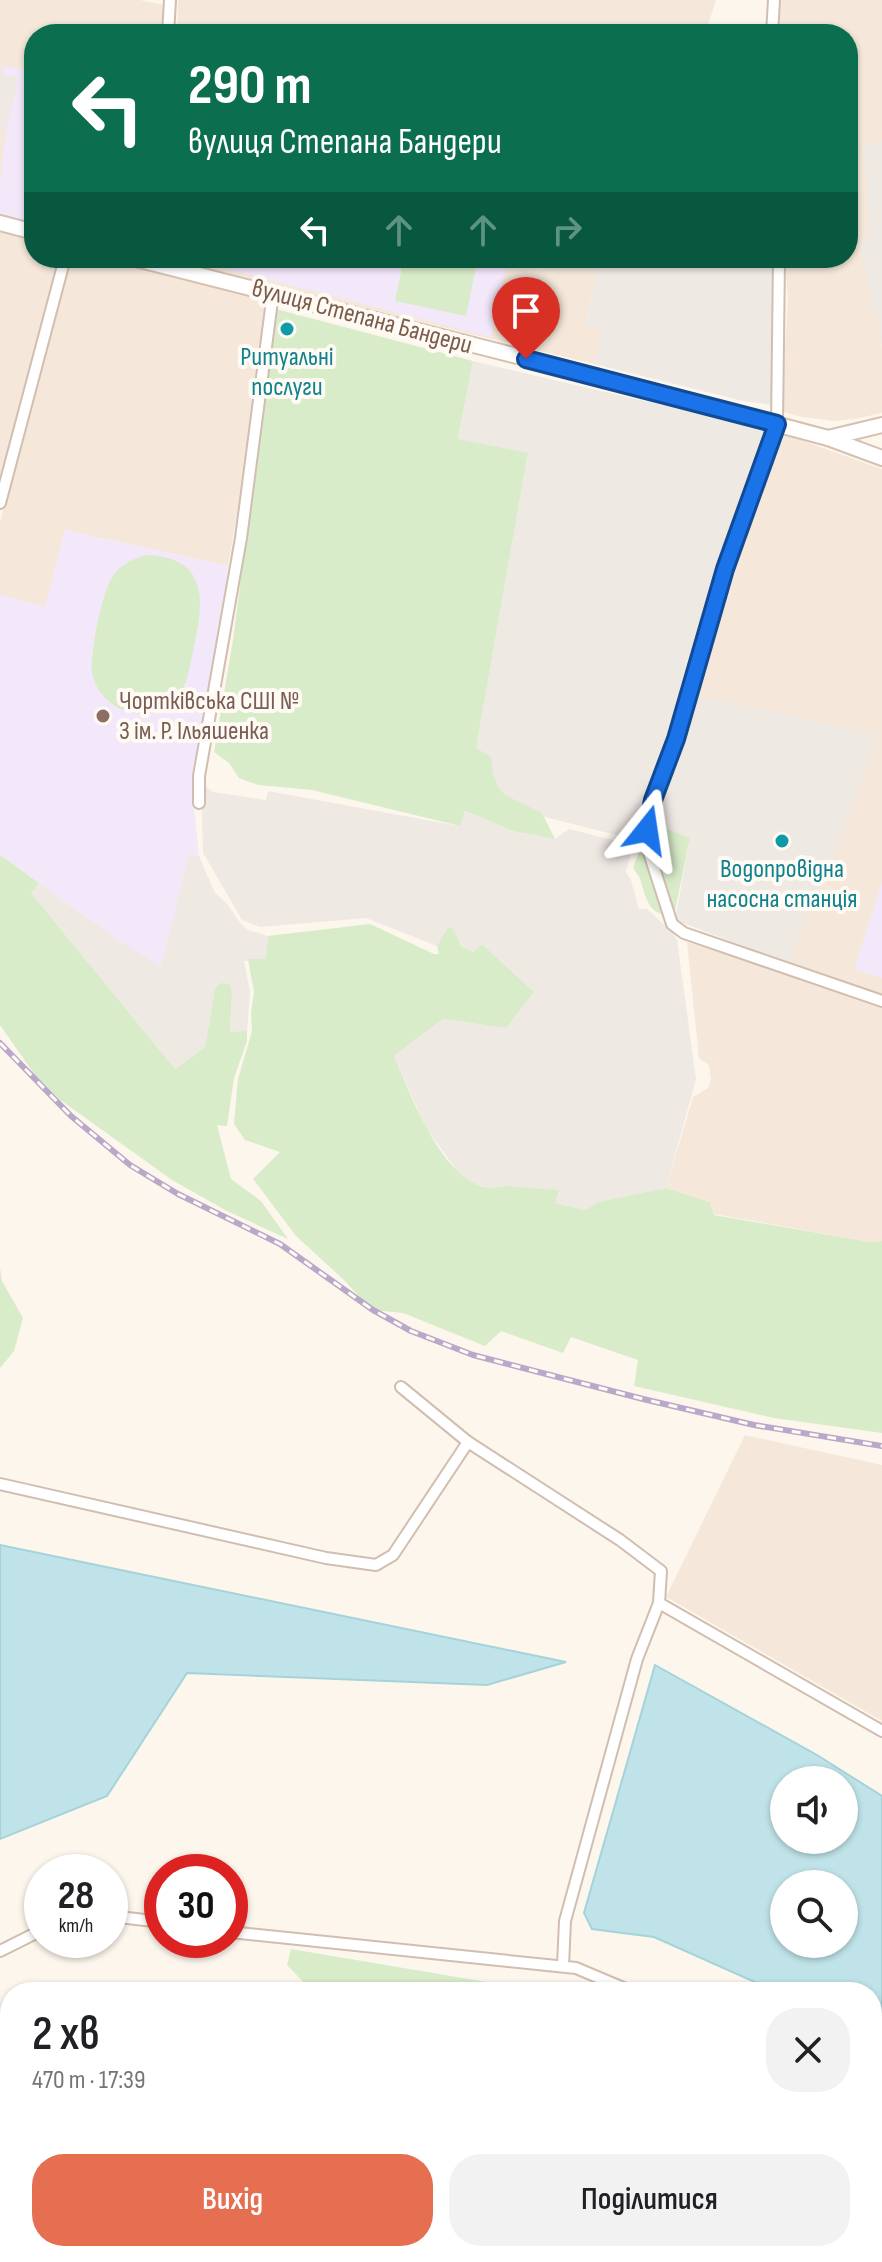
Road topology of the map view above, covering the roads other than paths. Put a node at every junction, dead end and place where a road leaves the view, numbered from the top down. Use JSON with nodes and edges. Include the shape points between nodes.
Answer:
{"nodes":[{"id":1,"x":170,"y":0,"type":"edge"},
{"id":2,"x":774,"y":0,"type":"edge"},
{"id":3,"x":169,"y":24,"type":"edge"},
{"id":4,"x":773,"y":24,"type":"edge"},
{"id":5,"x":0,"y":223,"type":"edge"},
{"id":6,"x":24,"y":229,"type":"edge"},
{"id":7,"x":62,"y":268,"type":"edge"},
{"id":8,"x":180,"y":268,"type":"edge"},
{"id":9,"x":779,"y":268,"type":"edge"},
{"id":10,"x":273,"y":293,"type":"junction"},
{"id":11,"x":777,"y":424,"type":"junction"},
{"id":12,"x":882,"y":425,"type":"edge"},
{"id":13,"x":828,"y":438,"type":"junction"},
{"id":14,"x":882,"y":458,"type":"edge"},
{"id":15,"x":0,"y":503,"type":"edge"},
{"id":16,"x":199,"y":803,"type":"dead end"},
{"id":17,"x":882,"y":1001,"type":"edge"},
{"id":18,"x":401,"y":1387,"type":"dead end"},
{"id":19,"x":468,"y":1442,"type":"junction"},
{"id":20,"x":0,"y":1484,"type":"edge"},
{"id":21,"x":659,"y":1603,"type":"junction"},
{"id":22,"x":882,"y":1731,"type":"edge"},
{"id":23,"x":248,"y":1934,"type":"edge"},
{"id":24,"x":24,"y":1939,"type":"edge"},
{"id":25,"x":0,"y":1951,"type":"edge"},
{"id":26,"x":563,"y":1966,"type":"junction"},
{"id":27,"x":609,"y":1982,"type":"edge"}],
"edges":[{"from":1,"to":3,"type":"street"},
{"from":2,"to":4,"type":"street"},
{"from":5,"to":6,"type":"street"},
{"from":7,"to":15,"type":"street"},
{"from":8,"to":10,"type":"street","name":"вулиця Степана Бандери"},
{"from":9,"to":11,"type":"street"},
{"from":10,"to":11,"type":"street","name":"вулиця Степана Бандери"},
{"from":10,"to":16,"type":"street"},
{"from":11,"to":13,"type":"street","name":"вулиця Степана Бандери"},
{"from":11,"to":17,"type":"street","via":[[725,569],[645,840],[672,924],[684,933]]},
{"from":12,"to":13,"type":"street"},
{"from":13,"to":14,"type":"street","name":"вулиця Степана Бандери"},
{"from":18,"to":19,"type":"street"},
{"from":19,"to":20,"type":"street","via":[[393,1555],[376,1565]]},
{"from":19,"to":21,"type":"street","via":[[661,1571]]},
{"from":21,"to":22,"type":"street"},
{"from":21,"to":26,"type":"street","via":[[637,1659],[565,1921]]},
{"from":23,"to":26,"type":"street"},
{"from":24,"to":25,"type":"street"},
{"from":26,"to":27,"type":"street"}]}
